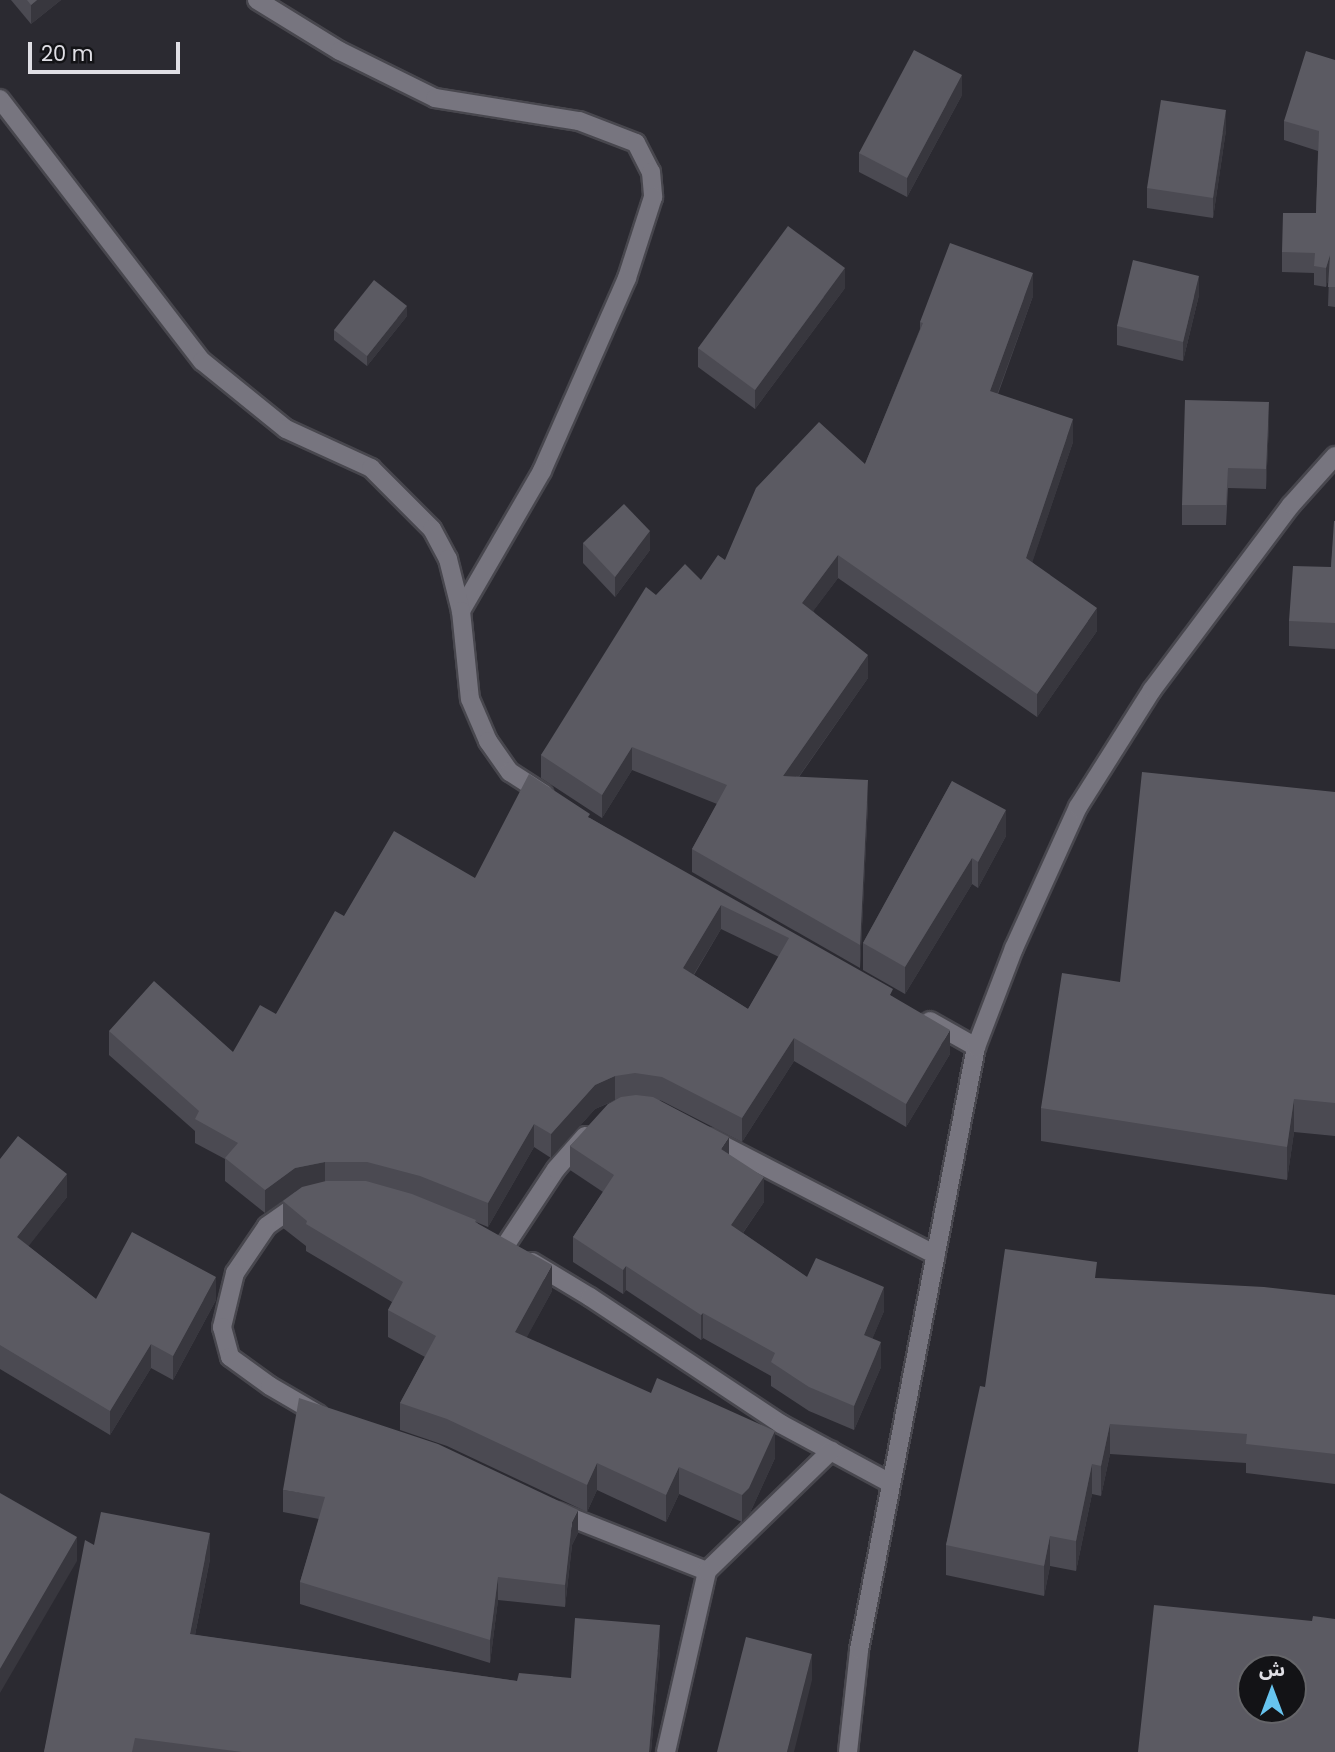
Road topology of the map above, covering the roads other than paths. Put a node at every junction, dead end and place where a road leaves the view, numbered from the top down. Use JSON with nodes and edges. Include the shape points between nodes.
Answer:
{"nodes":[{"id":1,"x":264,"y":2,"type":"edge"},
{"id":2,"x":0,"y":99,"type":"edge"},
{"id":3,"x":1335,"y":456,"type":"edge"},
{"id":4,"x":461,"y":611,"type":"junction"},
{"id":5,"x":558,"y":803,"type":"edge"},
{"id":6,"x":915,"y":1013,"type":"edge"},
{"id":7,"x":976,"y":1047,"type":"junction"},
{"id":8,"x":601,"y":1119,"type":"edge"},
{"id":9,"x":694,"y":1130,"type":"edge"},
{"id":10,"x":315,"y":1199,"type":"edge"},
{"id":11,"x":936,"y":1255,"type":"junction"},
{"id":12,"x":338,"y":1420,"type":"edge"},
{"id":13,"x":831,"y":1451,"type":"junction"},
{"id":14,"x":890,"y":1483,"type":"junction"},
{"id":15,"x":539,"y":1503,"type":"edge"},
{"id":16,"x":707,"y":1571,"type":"junction"},
{"id":17,"x":666,"y":1752,"type":"edge"},
{"id":18,"x":848,"y":1752,"type":"edge"}],
"edges":[{"from":1,"to":4,"type":"street","via":[[340,51],[435,98],[579,121],[636,144],[651,172],[653,197],[627,278],[542,471]]},
{"from":2,"to":4,"type":"street","via":[[202,361],[286,429],[371,468],[432,529],[448,559]]},
{"from":3,"to":7,"type":"street","via":[[1291,505],[1152,690],[1078,807],[1014,948]]},
{"from":4,"to":5,"type":"street","via":[[470,699],[488,741],[510,772]]},
{"from":6,"to":7,"type":"street"},
{"from":7,"to":11,"type":"street"},
{"from":8,"to":13,"type":"street","via":[[499,1244],[590,1297],[781,1424]]},
{"from":9,"to":11,"type":"street"},
{"from":10,"to":12,"type":"street","via":[[297,1203],[267,1226],[235,1273],[222,1326],[230,1357],[312,1412]]},
{"from":11,"to":14,"type":"street"},
{"from":13,"to":14,"type":"street"},
{"from":13,"to":16,"type":"street"},
{"from":14,"to":18,"type":"street","via":[[859,1650]]},
{"from":15,"to":16,"type":"street"},
{"from":16,"to":17,"type":"street"}]}
